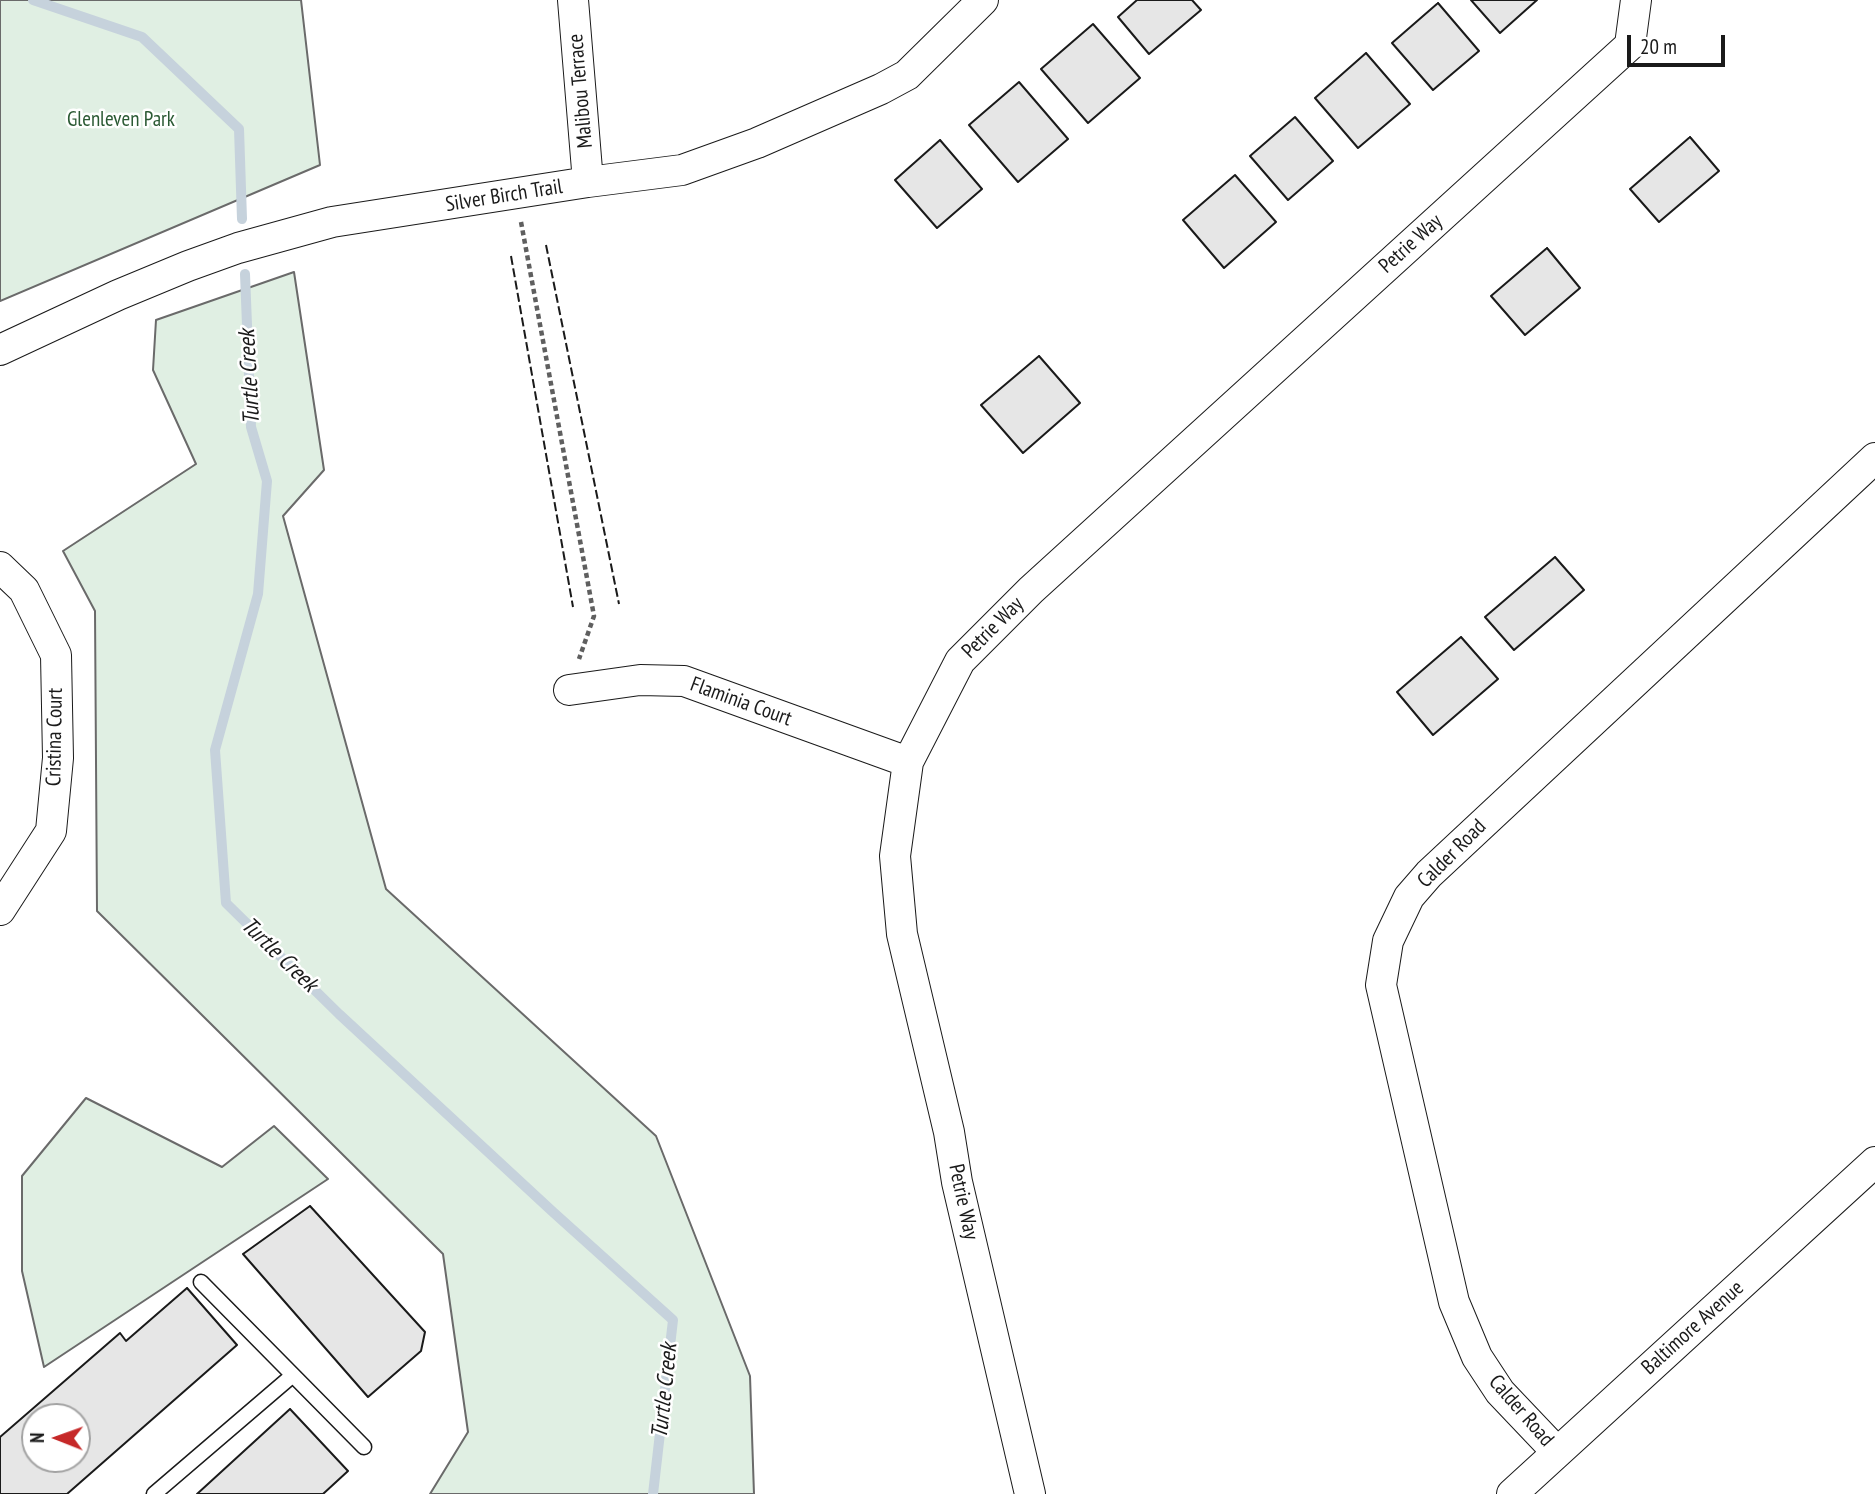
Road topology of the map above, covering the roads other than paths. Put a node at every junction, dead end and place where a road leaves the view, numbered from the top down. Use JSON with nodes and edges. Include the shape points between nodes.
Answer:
{"nodes":[{"id":1,"x":573,"y":0,"type":"edge"},
{"id":2,"x":983,"y":0,"type":"edge"},
{"id":3,"x":1636,"y":0,"type":"edge"},
{"id":4,"x":588,"y":182,"type":"junction"},
{"id":5,"x":0,"y":350,"type":"edge"},
{"id":6,"x":1872,"y":466,"type":"edge"},
{"id":7,"x":0,"y":567,"type":"edge"},
{"id":8,"x":569,"y":690,"type":"road end"},
{"id":9,"x":908,"y":762,"type":"junction"},
{"id":10,"x":0,"y":910,"type":"edge"},
{"id":11,"x":1875,"y":1162,"type":"edge"},
{"id":12,"x":201,"y":1282,"type":"dead end"},
{"id":13,"x":293,"y":1375,"type":"junction"},
{"id":14,"x":365,"y":1447,"type":"dead end"},
{"id":15,"x":1557,"y":1452,"type":"junction"},
{"id":16,"x":154,"y":1494,"type":"edge"},
{"id":17,"x":1030,"y":1494,"type":"edge"},
{"id":18,"x":1512,"y":1494,"type":"edge"}],
"edges":[{"from":1,"to":4,"type":"street","name":"Malibou Terrace"},
{"from":2,"to":4,"type":"street","name":"Silver Birch Trail","via":[[906,75],[881,89],[682,170]]},
{"from":3,"to":9,"type":"street","name":"Petrie Way","via":[[1630,45],[1031,590],[960,661]]},
{"from":4,"to":5,"type":"street","name":"Silver Birch Trail","via":[[332,222],[238,248],[118,295]]},
{"from":6,"to":15,"type":"street","name":"Calder Road","via":[[1429,874],[1409,897],[1388,941],[1381,985],[1454,1302],[1477,1357],[1500,1392]]},
{"from":7,"to":10,"type":"street","name":"Cristina Court","via":[[24,590],[57,655],[58,758],[51,831]]},
{"from":8,"to":9,"type":"street","name":"Flaminia Court","via":[[640,680],[684,681]]},
{"from":9,"to":17,"type":"street","name":"Petrie Way","via":[[895,856],[902,934]]},
{"from":11,"to":15,"type":"street","name":"Baltimore Avenue"},
{"from":12,"to":13,"type":"lane"},
{"from":13,"to":14,"type":"lane"},
{"from":13,"to":16,"type":"lane"},
{"from":15,"to":18,"type":"street","name":"Baltimore Avenue"}]}
